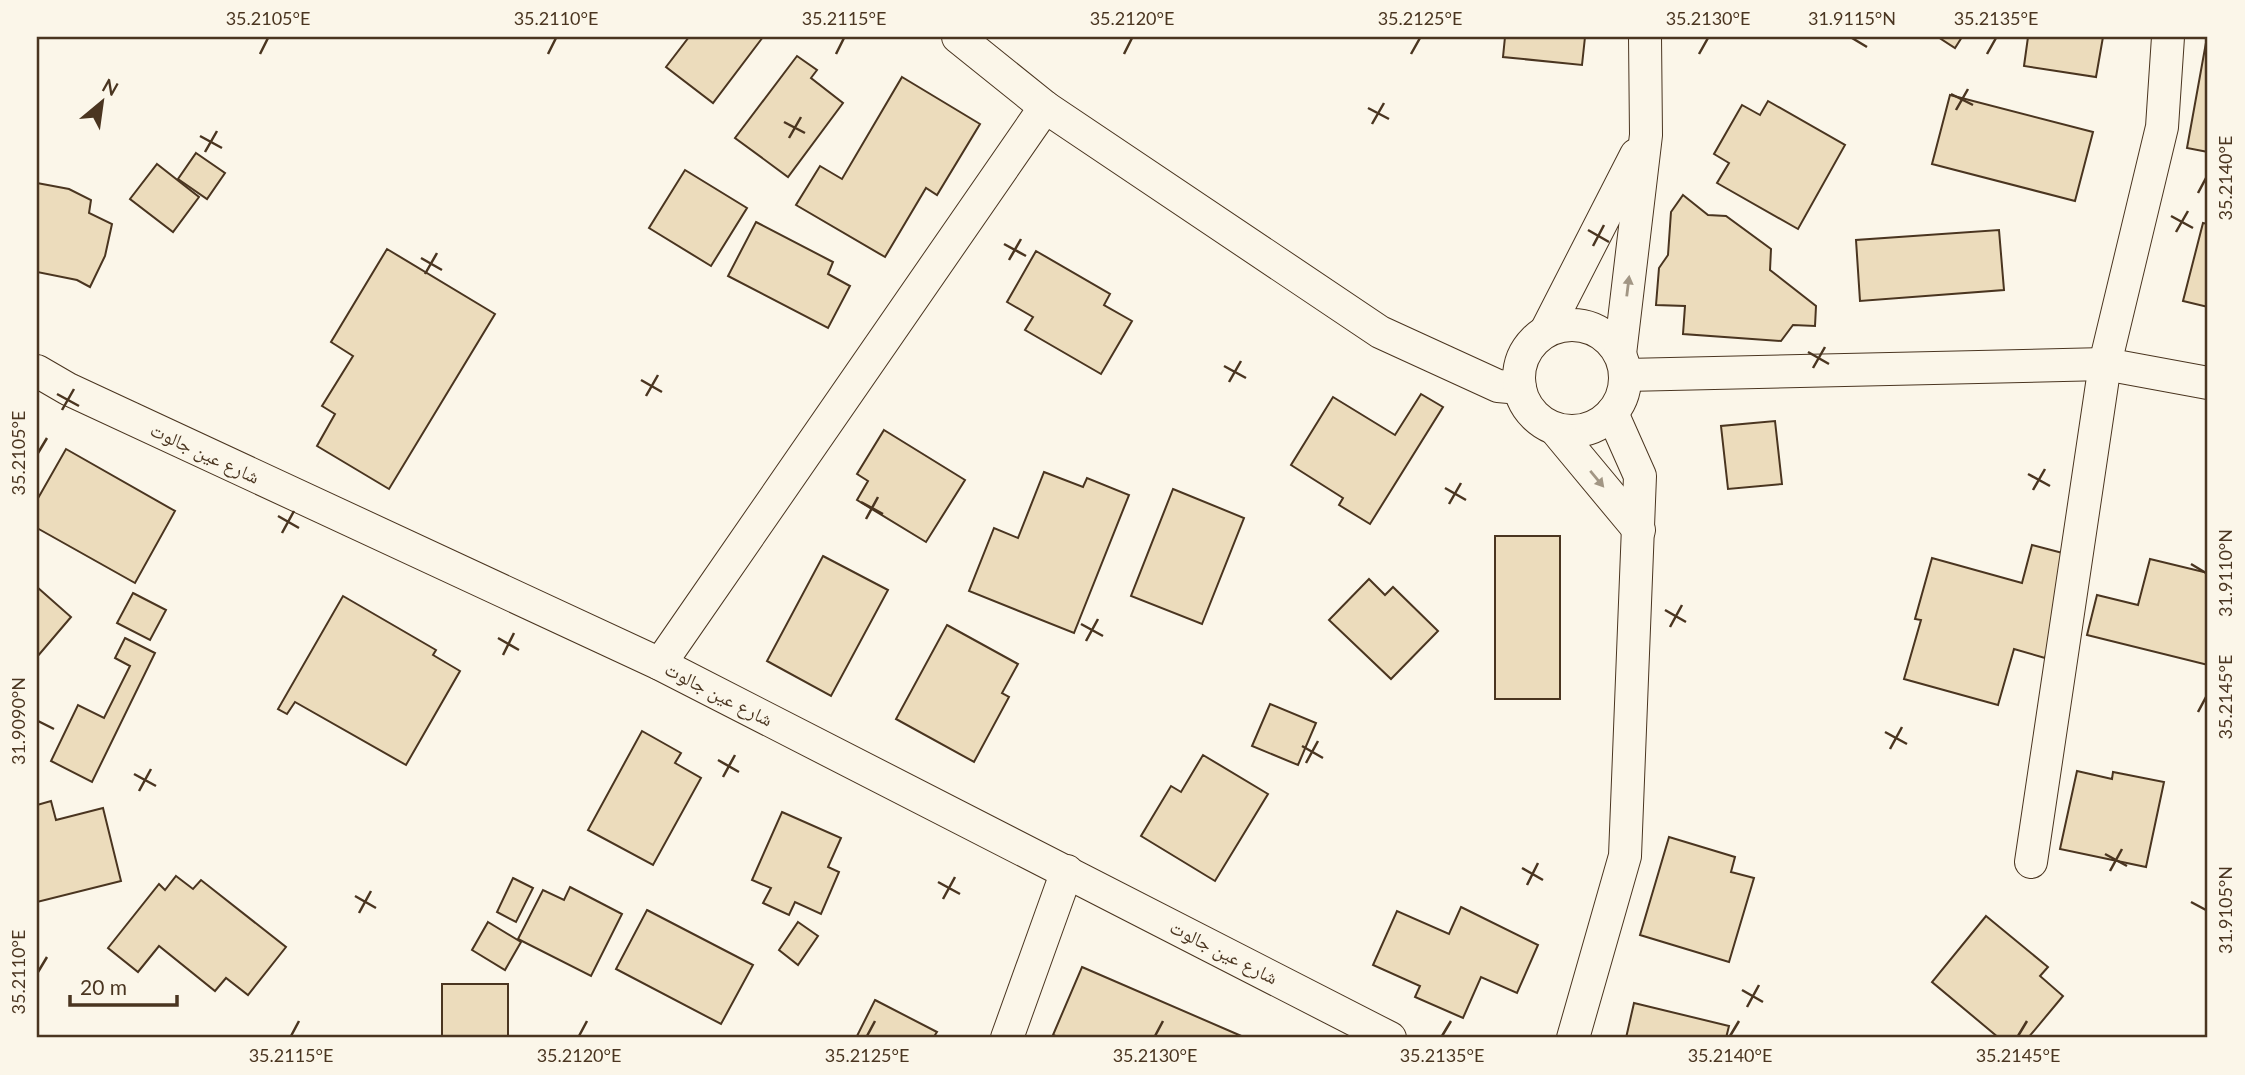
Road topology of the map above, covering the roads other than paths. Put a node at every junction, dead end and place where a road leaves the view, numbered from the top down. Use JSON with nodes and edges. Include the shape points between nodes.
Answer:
{"nodes":[{"id":1,"x":1646,"y":37,"type":"edge"},
{"id":2,"x":2168,"y":37,"type":"edge"},
{"id":3,"x":975,"y":41,"type":"edge"},
{"id":4,"x":1045,"y":107,"type":"junction"},
{"id":5,"x":1646,"y":135,"type":"junction"},
{"id":6,"x":1547,"y":328,"type":"junction"},
{"id":7,"x":1623,"y":364,"type":"junction"},
{"id":8,"x":2105,"y":364,"type":"junction"},
{"id":9,"x":37,"y":371,"type":"edge"},
{"id":10,"x":2208,"y":383,"type":"edge"},
{"id":11,"x":1520,"y":388,"type":"junction"},
{"id":12,"x":1612,"y":413,"type":"junction"},
{"id":13,"x":1555,"y":429,"type":"junction"},
{"id":14,"x":1639,"y":530,"type":"junction"},
{"id":15,"x":660,"y":664,"type":"junction"},
{"id":16,"x":2031,"y":862,"type":"dead end"},
{"id":17,"x":1068,"y":871,"type":"junction"},
{"id":18,"x":1007,"y":1038,"type":"edge"},
{"id":19,"x":1390,"y":1038,"type":"edge"},
{"id":20,"x":1573,"y":1038,"type":"edge"}],
"edges":[{"from":1,"to":5,"type":"street"},
{"from":2,"to":8,"type":"street","via":[[2162,127]]},
{"from":3,"to":4,"type":"street"},
{"from":4,"to":11,"type":"street","via":[[1380,332],[1499,386]]},
{"from":4,"to":15,"type":"street"},
{"from":5,"to":6,"type":"street"},
{"from":7,"to":5,"type":"street","one_way":true},
{"from":6,"to":7,"type":"street","via":[[1589,327],[1607,337]]},
{"from":6,"to":11,"type":"street","via":[[1520,360]]},
{"from":7,"to":8,"type":"street"},
{"from":7,"to":12,"type":"street","via":[[1623,395]]},
{"from":8,"to":10,"type":"street"},
{"from":8,"to":16,"type":"street"},
{"from":9,"to":15,"type":"street","name":"شارع عين جالوت"},
{"from":11,"to":13,"type":"street","via":[[1536,418]]},
{"from":12,"to":13,"type":"street","via":[[1596,426]]},
{"from":12,"to":14,"type":"street","via":[[1640,476]]},
{"from":13,"to":14,"type":"street","one_way":true},
{"from":14,"to":20,"type":"street","via":[[1625,856]]},
{"from":15,"to":17,"type":"street","name":"شارع عين جالوت"},
{"from":17,"to":18,"type":"street"},
{"from":17,"to":19,"type":"street","name":"شارع عين جالوت"}]}
